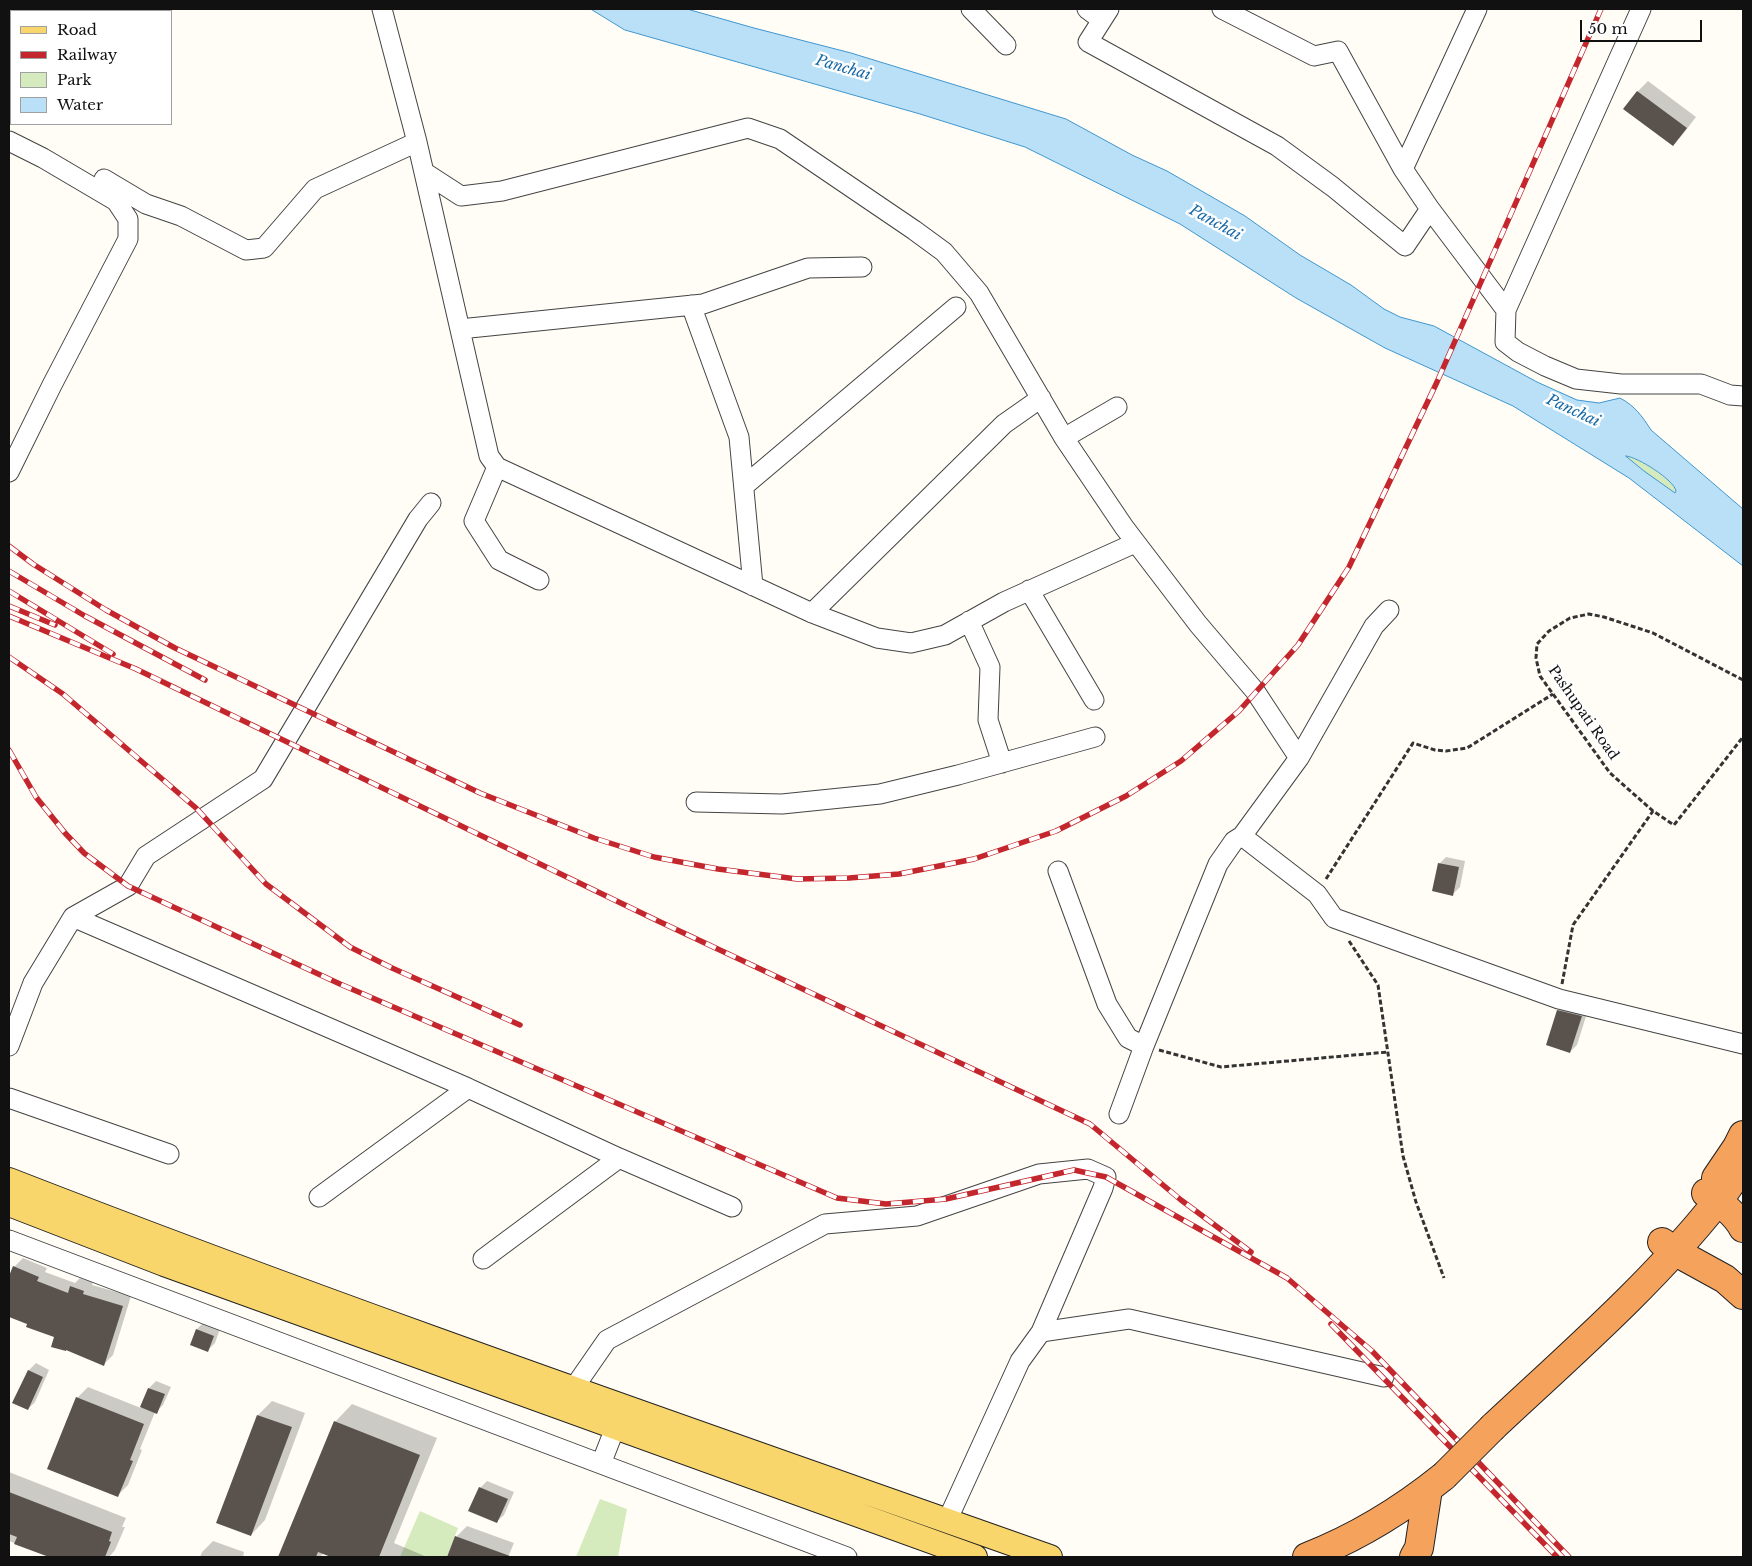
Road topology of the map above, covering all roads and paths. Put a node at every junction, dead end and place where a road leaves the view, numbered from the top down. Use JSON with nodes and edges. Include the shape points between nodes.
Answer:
{"nodes":[{"id":1,"x":382,"y":9,"type":"edge"},
{"id":2,"x":972,"y":9,"type":"edge"},
{"id":3,"x":1222,"y":9,"type":"edge"},
{"id":4,"x":1477,"y":9,"type":"edge"},
{"id":5,"x":1641,"y":9,"type":"edge"},
{"id":6,"x":1099,"y":12,"type":"edge"},
{"id":7,"x":1006,"y":45,"type":"dead end"},
{"id":8,"x":9,"y":141,"type":"edge"},
{"id":9,"x":417,"y":142,"type":"junction"},
{"id":10,"x":1403,"y":169,"type":"junction"},
{"id":11,"x":424,"y":172,"type":"junction"},
{"id":12,"x":86,"y":184,"type":"junction"},
{"id":13,"x":1430,"y":209,"type":"junction"},
{"id":14,"x":862,"y":266,"type":"dead end"},
{"id":15,"x":691,"y":305,"type":"junction"},
{"id":16,"x":956,"y":306,"type":"dead end"},
{"id":17,"x":1506,"y":310,"type":"junction"},
{"id":18,"x":460,"y":329,"type":"junction"},
{"id":19,"x":1743,"y":395,"type":"edge"},
{"id":20,"x":1041,"y":398,"type":"junction"},
{"id":21,"x":1117,"y":407,"type":"dead end"},
{"id":22,"x":1064,"y":438,"type":"junction"},
{"id":23,"x":497,"y":467,"type":"junction"},
{"id":24,"x":9,"y":472,"type":"edge"},
{"id":25,"x":744,"y":486,"type":"junction"},
{"id":26,"x":431,"y":503,"type":"dead end"},
{"id":27,"x":1135,"y":543,"type":"junction"},
{"id":28,"x":539,"y":580,"type":"dead end"},
{"id":29,"x":753,"y":586,"type":"junction"},
{"id":30,"x":1029,"y":590,"type":"junction"},
{"id":31,"x":1389,"y":610,"type":"dead end"},
{"id":32,"x":812,"y":613,"type":"junction"},
{"id":33,"x":969,"y":621,"type":"junction"},
{"id":34,"x":1743,"y":680,"type":"edge"},
{"id":35,"x":1553,"y":694,"type":"junction"},
{"id":36,"x":1094,"y":700,"type":"dead end"},
{"id":37,"x":1095,"y":737,"type":"dead end"},
{"id":38,"x":1743,"y":737,"type":"edge"},
{"id":39,"x":1299,"y":758,"type":"junction"},
{"id":40,"x":1002,"y":763,"type":"junction"},
{"id":41,"x":696,"y":802,"type":"dead end"},
{"id":42,"x":1654,"y":811,"type":"junction"},
{"id":43,"x":1242,"y":836,"type":"junction"},
{"id":44,"x":1058,"y":871,"type":"dead end"},
{"id":45,"x":1317,"y":894,"type":"junction"},
{"id":46,"x":73,"y":917,"type":"junction"},
{"id":47,"x":1334,"y":918,"type":"junction"},
{"id":48,"x":1559,"y":999,"type":"junction"},
{"id":49,"x":1743,"y":1044,"type":"edge"},
{"id":50,"x":9,"y":1046,"type":"edge"},
{"id":51,"x":1144,"y":1046,"type":"junction"},
{"id":52,"x":1388,"y":1052,"type":"junction"},
{"id":53,"x":468,"y":1088,"type":"junction"},
{"id":54,"x":9,"y":1098,"type":"edge"},
{"id":55,"x":1119,"y":1114,"type":"dead end"},
{"id":56,"x":1743,"y":1135,"type":"edge"},
{"id":57,"x":169,"y":1154,"type":"dead end"},
{"id":58,"x":618,"y":1158,"type":"junction"},
{"id":59,"x":1743,"y":1165,"type":"edge"},
{"id":60,"x":9,"y":1180,"type":"edge"},
{"id":61,"x":320,"y":1197,"type":"dead end"},
{"id":62,"x":1712,"y":1197,"type":"junction"},
{"id":63,"x":9,"y":1204,"type":"edge"},
{"id":64,"x":732,"y":1207,"type":"dead end"},
{"id":65,"x":1743,"y":1228,"type":"edge"},
{"id":66,"x":9,"y":1240,"type":"edge"},
{"id":67,"x":1668,"y":1247,"type":"junction"},
{"id":68,"x":483,"y":1260,"type":"dead end"},
{"id":69,"x":1444,"y":1278,"type":"dead end"},
{"id":70,"x":1743,"y":1295,"type":"edge"},
{"id":71,"x":1041,"y":1332,"type":"junction"},
{"id":72,"x":1384,"y":1377,"type":"dead end"},
{"id":73,"x":572,"y":1389,"type":"junction"},
{"id":74,"x":619,"y":1417,"type":"junction"},
{"id":75,"x":601,"y":1464,"type":"junction"},
{"id":76,"x":1436,"y":1483,"type":"junction"},
{"id":77,"x":946,"y":1521,"type":"junction"},
{"id":78,"x":952,"y":1554,"type":"edge"},
{"id":79,"x":847,"y":1557,"type":"edge"},
{"id":80,"x":975,"y":1557,"type":"edge"},
{"id":81,"x":1050,"y":1557,"type":"edge"},
{"id":82,"x":1307,"y":1557,"type":"edge"},
{"id":83,"x":1414,"y":1557,"type":"edge"}],
"edges":[{"from":1,"to":9,"type":"street"},
{"from":2,"to":7,"type":"street"},
{"from":3,"to":10,"type":"street","via":[[1314,56],[1338,52]]},
{"from":4,"to":10,"type":"street"},
{"from":5,"to":17,"type":"street"},
{"from":6,"to":13,"type":"street","via":[[1088,42],[1277,146],[1334,187],[1405,246]]},
{"from":8,"to":12,"type":"street"},
{"from":9,"to":11,"type":"street"},
{"from":9,"to":12,"type":"street","via":[[315,189],[264,248],[246,250],[181,216],[146,204],[97,176]]},
{"from":10,"to":13,"type":"street"},
{"from":11,"to":18,"type":"street"},
{"from":11,"to":20,"type":"street","via":[[460,196],[502,191],[748,128],[780,139],[944,252],[979,293]]},
{"from":12,"to":24,"type":"street","via":[[116,201],[128,219],[128,239]]},
{"from":13,"to":17,"type":"street"},
{"from":14,"to":15,"type":"street","via":[[808,268],[703,304]]},
{"from":15,"to":18,"type":"street"},
{"from":15,"to":25,"type":"street","via":[[739,437]]},
{"from":16,"to":25,"type":"street"},
{"from":17,"to":19,"type":"street","via":[[1506,342],[1544,366],[1576,379],[1621,384],[1701,384],[1730,395]]},
{"from":18,"to":23,"type":"street","via":[[489,456]]},
{"from":20,"to":22,"type":"street"},
{"from":20,"to":32,"type":"street","via":[[1004,424]]},
{"from":21,"to":22,"type":"street"},
{"from":22,"to":27,"type":"street"},
{"from":23,"to":28,"type":"street","via":[[474,521],[500,560]]},
{"from":23,"to":29,"type":"street"},
{"from":25,"to":29,"type":"street"},
{"from":26,"to":46,"type":"street","via":[[418,519],[263,779],[146,856],[128,886]]},
{"from":27,"to":30,"type":"street"},
{"from":27,"to":39,"type":"street","via":[[1255,692]]},
{"from":29,"to":32,"type":"street"},
{"from":30,"to":33,"type":"street"},
{"from":30,"to":36,"type":"street"},
{"from":31,"to":39,"type":"street","via":[[1374,626]]},
{"from":32,"to":33,"type":"street","via":[[877,638],[911,643],[944,635]]},
{"from":33,"to":40,"type":"street","via":[[990,666],[988,720]]},
{"from":34,"to":35,"type":"path","name":"Pashupati Road","via":[[1653,632],[1589,614],[1570,618],[1549,631],[1537,644],[1540,676]]},
{"from":35,"to":42,"type":"path","name":"Pashupati Road","via":[[1610,773]]},
{"from":35,"to":45,"type":"path","via":[[1467,748],[1446,752],[1413,743]]},
{"from":37,"to":40,"type":"street"},
{"from":38,"to":42,"type":"path","name":"Pashupati Road","via":[[1674,825]]},
{"from":39,"to":43,"type":"street"},
{"from":40,"to":41,"type":"street","via":[[880,794],[782,804]]},
{"from":42,"to":48,"type":"path","via":[[1573,925]]},
{"from":43,"to":45,"type":"street"},
{"from":43,"to":51,"type":"street","via":[[1234,841],[1218,864]]},
{"from":44,"to":51,"type":"street","via":[[1107,1004],[1128,1038]]},
{"from":45,"to":47,"type":"street"},
{"from":46,"to":50,"type":"street","via":[[33,983]]},
{"from":46,"to":53,"type":"street"},
{"from":47,"to":48,"type":"street"},
{"from":47,"to":52,"type":"path","via":[[1378,985]]},
{"from":48,"to":49,"type":"street"},
{"from":51,"to":52,"type":"path","via":[[1221,1068]]},
{"from":51,"to":55,"type":"street"},
{"from":52,"to":69,"type":"path","via":[[1403,1156]]},
{"from":53,"to":58,"type":"street"},
{"from":53,"to":61,"type":"street"},
{"from":54,"to":57,"type":"street"},
{"from":56,"to":62,"type":"highway"},
{"from":58,"to":64,"type":"street"},
{"from":58,"to":68,"type":"street"},
{"from":59,"to":62,"type":"highway"},
{"from":60,"to":73,"type":"main road","via":[[173,1244]]},
{"from":62,"to":65,"type":"highway"},
{"from":62,"to":67,"type":"highway"},
{"from":63,"to":74,"type":"main road","via":[[164,1264]]},
{"from":66,"to":75,"type":"street"},
{"from":67,"to":70,"type":"highway","via":[[1724,1279]]},
{"from":67,"to":76,"type":"highway","bridge":true,"via":[[1583,1344]]},
{"from":71,"to":72,"type":"street","via":[[1129,1319]]},
{"from":71,"to":73,"type":"street","via":[[1103,1188],[1106,1177],[1088,1169],[1039,1174],[916,1216],[826,1224],[607,1340]]},
{"from":71,"to":77,"type":"street","via":[[1020,1361]]},
{"from":73,"to":74,"type":"main road"},
{"from":74,"to":75,"type":"street"},
{"from":74,"to":77,"type":"main road"},
{"from":74,"to":78,"type":"main road"},
{"from":75,"to":79,"type":"street"},
{"from":76,"to":82,"type":"highway","via":[[1382,1520]]},
{"from":76,"to":83,"type":"highway"},
{"from":77,"to":81,"type":"main road"},
{"from":78,"to":80,"type":"main road"}]}
